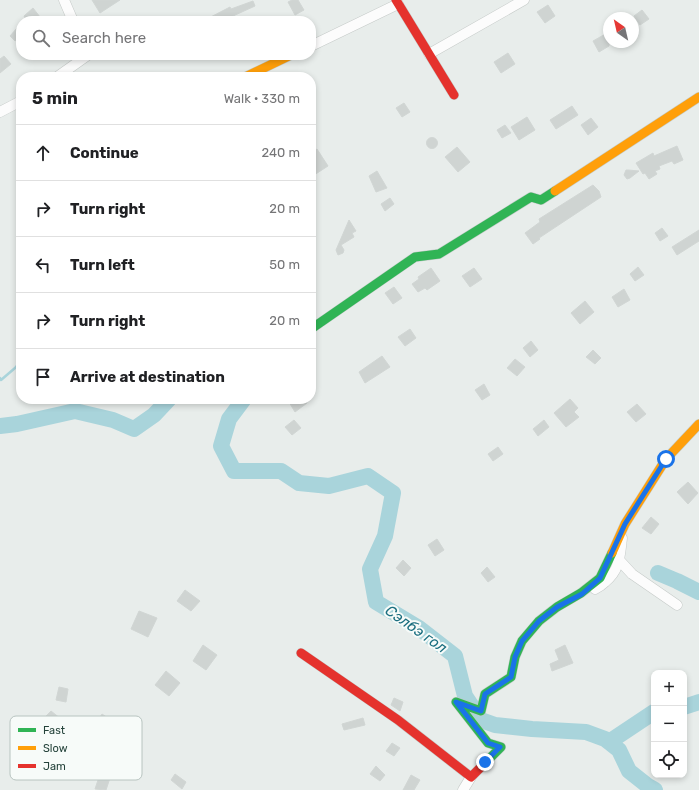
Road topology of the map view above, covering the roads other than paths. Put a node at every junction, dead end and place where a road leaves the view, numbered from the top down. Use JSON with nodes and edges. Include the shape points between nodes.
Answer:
{"nodes":[{"id":1,"x":64,"y":0,"type":"edge"},
{"id":2,"x":524,"y":0,"type":"edge"},
{"id":3,"x":397,"y":2,"type":"edge"},
{"id":4,"x":71,"y":16,"type":"edge"},
{"id":5,"x":316,"y":43,"type":"edge"},
{"id":6,"x":429,"y":54,"type":"junction"},
{"id":7,"x":81,"y":60,"type":"edge"},
{"id":8,"x":281,"y":60,"type":"edge"},
{"id":9,"x":64,"y":72,"type":"edge"},
{"id":10,"x":255,"y":72,"type":"edge"},
{"id":11,"x":454,"y":95,"type":"dead end"},
{"id":12,"x":699,"y":97,"type":"edge"},
{"id":13,"x":16,"y":104,"type":"edge"},
{"id":14,"x":0,"y":112,"type":"edge"},
{"id":15,"x":316,"y":326,"type":"edge"},
{"id":16,"x":699,"y":424,"type":"edge"},
{"id":17,"x":625,"y":524,"type":"junction"},
{"id":18,"x":620,"y":561,"type":"junction"},
{"id":19,"x":582,"y":594,"type":"junction"},
{"id":20,"x":677,"y":605,"type":"dead end"},
{"id":21,"x":301,"y":653,"type":"dead end"},
{"id":22,"x":471,"y":777,"type":"junction"},
{"id":23,"x":463,"y":790,"type":"edge"}],
"edges":[{"from":1,"to":4,"type":"street"},
{"from":2,"to":6,"type":"street"},
{"from":3,"to":5,"type":"street"},
{"from":3,"to":6,"type":"street"},
{"from":6,"to":11,"type":"street"},
{"from":7,"to":9,"type":"street"},
{"from":8,"to":10,"type":"street"},
{"from":12,"to":15,"type":"street","via":[[542,200],[531,197],[439,254],[415,257]]},
{"from":13,"to":14,"type":"street"},
{"from":16,"to":17,"type":"street","via":[[666,459]]},
{"from":17,"to":18,"type":"street"},
{"from":17,"to":19,"type":"street","via":[[600,578]]},
{"from":18,"to":19,"type":"street","via":[[608,580],[598,588]]},
{"from":18,"to":20,"type":"street","via":[[639,580]]},
{"from":19,"to":22,"type":"street","via":[[557,607],[530,631],[515,657],[511,677],[485,694],[481,711],[456,702],[488,743],[500,747]]},
{"from":21,"to":22,"type":"street","via":[[398,720]]},
{"from":22,"to":23,"type":"street"}]}
